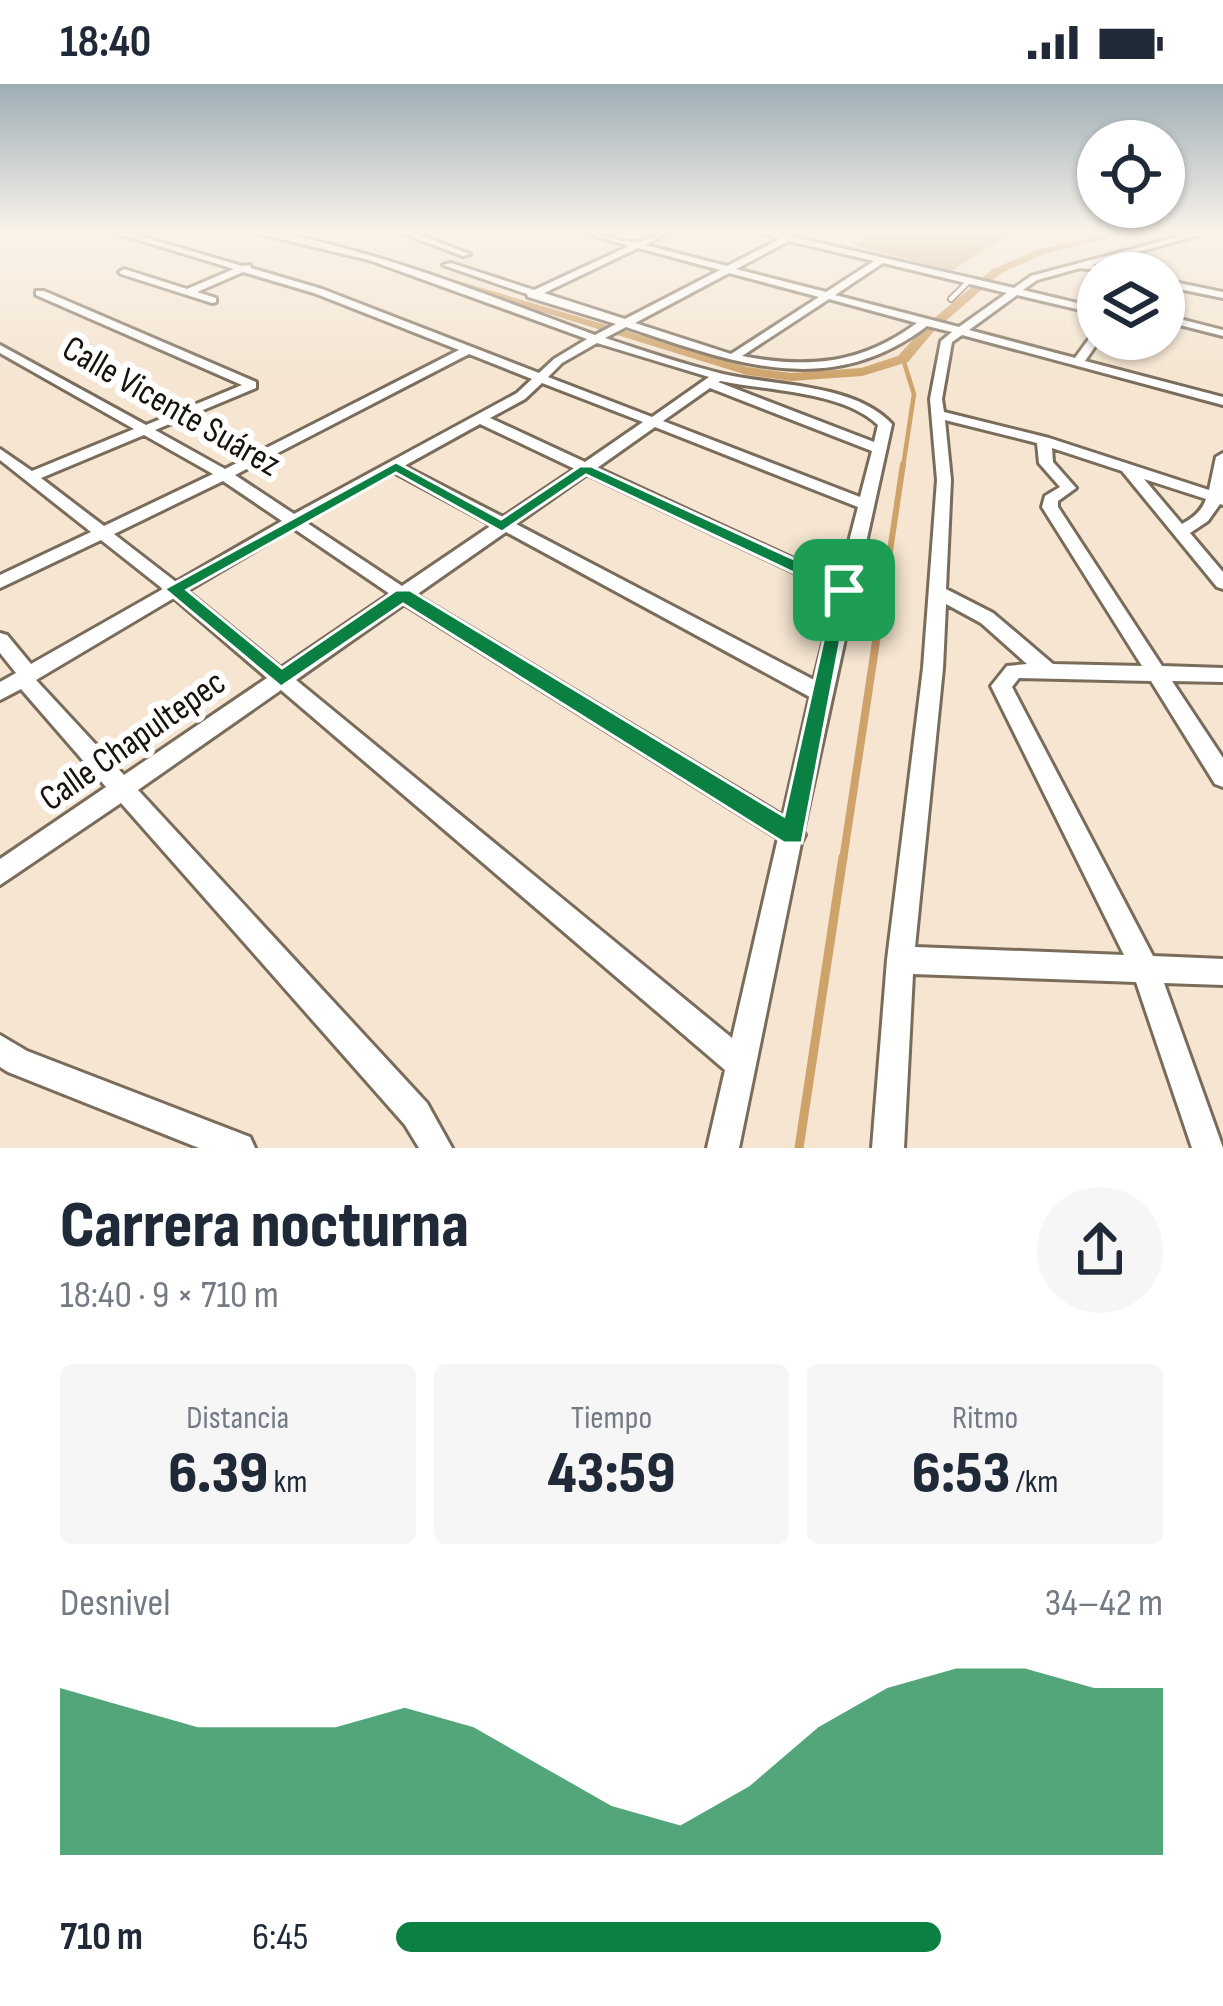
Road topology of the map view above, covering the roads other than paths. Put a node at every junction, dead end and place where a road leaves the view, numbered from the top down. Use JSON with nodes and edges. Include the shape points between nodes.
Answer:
{"nodes":[{"id":1,"x":158,"y":282,"type":"edge"},
{"id":2,"x":213,"y":282,"type":"edge"},
{"id":3,"x":287,"y":282,"type":"edge"},
{"id":4,"x":434,"y":282,"type":"edge"},
{"id":5,"x":495,"y":282,"type":"edge"},
{"id":6,"x":559,"y":282,"type":"edge"},
{"id":7,"x":703,"y":282,"type":"edge"},
{"id":8,"x":769,"y":282,"type":"edge"},
{"id":9,"x":850,"y":282,"type":"edge"},
{"id":10,"x":972,"y":282,"type":"edge"},
{"id":11,"x":977,"y":282,"type":"edge"},
{"id":12,"x":1030,"y":282,"type":"edge"},
{"id":13,"x":1185,"y":287,"type":"edge"},
{"id":14,"x":1012,"y":288,"type":"junction"},
{"id":15,"x":191,"y":291,"type":"junction"},
{"id":16,"x":40,"y":293,"type":"dead end"},
{"id":17,"x":532,"y":295,"type":"junction"},
{"id":18,"x":1223,"y":295,"type":"edge"},
{"id":19,"x":828,"y":297,"type":"junction"},
{"id":20,"x":951,"y":299,"type":"dead end"},
{"id":21,"x":212,"y":300,"type":"dead end"},
{"id":22,"x":1077,"y":302,"type":"edge"},
{"id":23,"x":926,"y":324,"type":"junction"},
{"id":24,"x":623,"y":325,"type":"junction"},
{"id":25,"x":1185,"y":328,"type":"edge"},
{"id":26,"x":956,"y":332,"type":"junction"},
{"id":27,"x":600,"y":336,"type":"junction"},
{"id":28,"x":1223,"y":337,"type":"edge"},
{"id":29,"x":0,"y":348,"type":"edge"},
{"id":30,"x":470,"y":349,"type":"junction"},
{"id":31,"x":733,"y":358,"type":"junction"},
{"id":32,"x":1079,"y":360,"type":"edge"},
{"id":33,"x":1076,"y":364,"type":"junction"},
{"id":34,"x":543,"y":375,"type":"junction"},
{"id":35,"x":714,"y":380,"type":"junction"},
{"id":36,"x":1223,"y":401,"type":"edge"},
{"id":37,"x":939,"y":415,"type":"junction"},
{"id":38,"x":481,"y":419,"type":"junction"},
{"id":39,"x":655,"y":421,"type":"junction"},
{"id":40,"x":144,"y":430,"type":"junction"},
{"id":41,"x":1044,"y":441,"type":"junction"},
{"id":42,"x":879,"y":449,"type":"junction"},
{"id":43,"x":0,"y":453,"type":"edge"},
{"id":44,"x":1223,"y":457,"type":"edge"},
{"id":45,"x":1126,"y":466,"type":"junction"},
{"id":46,"x":396,"y":467,"type":"junction"},
{"id":47,"x":585,"y":469,"type":"junction"},
{"id":48,"x":222,"y":473,"type":"junction"},
{"id":49,"x":31,"y":477,"type":"junction"},
{"id":50,"x":1218,"y":498,"type":"edge"},
{"id":51,"x":867,"y":505,"type":"junction"},
{"id":52,"x":295,"y":520,"type":"junction"},
{"id":53,"x":502,"y":526,"type":"junction"},
{"id":54,"x":100,"y":531,"type":"junction"},
{"id":55,"x":1180,"y":531,"type":"junction"},
{"id":56,"x":0,"y":582,"type":"edge"},
{"id":57,"x":1223,"y":583,"type":"edge"},
{"id":58,"x":174,"y":589,"type":"junction"},
{"id":59,"x":844,"y":590,"type":"junction"},
{"id":60,"x":938,"y":592,"type":"junction"},
{"id":61,"x":403,"y":595,"type":"junction"},
{"id":62,"x":0,"y":640,"type":"edge"},
{"id":63,"x":1048,"y":671,"type":"junction"},
{"id":64,"x":1154,"y":673,"type":"junction"},
{"id":65,"x":1223,"y":675,"type":"edge"},
{"id":66,"x":281,"y":679,"type":"junction"},
{"id":67,"x":17,"y":682,"type":"edge"},
{"id":68,"x":821,"y":693,"type":"junction"},
{"id":69,"x":1223,"y":777,"type":"edge"},
{"id":70,"x":124,"y":787,"type":"junction"},
{"id":71,"x":793,"y":835,"type":"junction"},
{"id":72,"x":0,"y":873,"type":"edge"},
{"id":73,"x":900,"y":960,"type":"junction"},
{"id":74,"x":1145,"y":968,"type":"junction"},
{"id":75,"x":1223,"y":971,"type":"edge"},
{"id":76,"x":0,"y":1049,"type":"edge"},
{"id":77,"x":741,"y":1064,"type":"junction"},
{"id":78,"x":239,"y":1148,"type":"edge"},
{"id":79,"x":436,"y":1148,"type":"edge"},
{"id":80,"x":723,"y":1148,"type":"edge"},
{"id":81,"x":887,"y":1148,"type":"edge"},
{"id":82,"x":1208,"y":1148,"type":"edge"}],
"edges":[{"from":1,"to":15,"type":"street"},
{"from":2,"to":15,"type":"street"},
{"from":3,"to":30,"type":"street"},
{"from":4,"to":27,"type":"street"},
{"from":5,"to":17,"type":"street"},
{"from":6,"to":17,"type":"street"},
{"from":7,"to":24,"type":"street"},
{"from":8,"to":19,"type":"street"},
{"from":9,"to":19,"type":"street"},
{"from":10,"to":20,"type":"lane"},
{"from":11,"to":14,"type":"street"},
{"from":12,"to":14,"type":"street"},
{"from":13,"to":18,"type":"street"},
{"from":14,"to":22,"type":"street"},
{"from":14,"to":26,"type":"street"},
{"from":15,"to":21,"type":"street"},
{"from":16,"to":40,"type":"street","via":[[252,385]]},
{"from":17,"to":24,"type":"street"},
{"from":19,"to":23,"type":"street"},
{"from":19,"to":31,"type":"street"},
{"from":23,"to":26,"type":"street"},
{"from":23,"to":31,"type":"street","via":[[887,351],[837,365]]},
{"from":24,"to":27,"type":"street"},
{"from":24,"to":31,"type":"street"},
{"from":25,"to":28,"type":"street"},
{"from":26,"to":33,"type":"street"},
{"from":26,"to":37,"type":"street","via":[[941,360]]},
{"from":27,"to":34,"type":"street"},
{"from":27,"to":35,"type":"street"},
{"from":29,"to":40,"type":"street","name":"Calle Vicente Suárez"},
{"from":30,"to":34,"type":"street"},
{"from":30,"to":48,"type":"street"},
{"from":32,"to":33,"type":"street"},
{"from":33,"to":36,"type":"street"},
{"from":34,"to":38,"type":"street"},
{"from":34,"to":39,"type":"street"},
{"from":35,"to":39,"type":"street","name":"Calle Chapultepec"},
{"from":35,"to":42,"type":"street"},
{"from":35,"to":42,"type":"street","via":[[866,407],[882,419]]},
{"from":37,"to":41,"type":"street"},
{"from":37,"to":60,"type":"street"},
{"from":38,"to":46,"type":"street"},
{"from":38,"to":47,"type":"street"},
{"from":39,"to":47,"type":"street","name":"Calle Chapultepec"},
{"from":39,"to":51,"type":"street"},
{"from":40,"to":48,"type":"street","name":"Calle Vicente Suárez"},
{"from":40,"to":49,"type":"street"},
{"from":41,"to":45,"type":"street"},
{"from":41,"to":64,"type":"street","via":[[1046,464],[1069,488],[1050,507]]},
{"from":42,"to":51,"type":"street"},
{"from":43,"to":49,"type":"street"},
{"from":44,"to":50,"type":"street"},
{"from":45,"to":50,"type":"street"},
{"from":45,"to":55,"type":"street"},
{"from":46,"to":52,"type":"street"},
{"from":46,"to":53,"type":"street"},
{"from":47,"to":53,"type":"street","name":"Calle Chapultepec"},
{"from":47,"to":59,"type":"street"},
{"from":48,"to":52,"type":"street","name":"Calle Vicente Suárez"},
{"from":48,"to":54,"type":"street"},
{"from":49,"to":54,"type":"street"},
{"from":50,"to":55,"type":"street","via":[[1203,520]]},
{"from":51,"to":59,"type":"street"},
{"from":52,"to":58,"type":"street"},
{"from":52,"to":61,"type":"street","name":"Calle Vicente Suárez"},
{"from":53,"to":61,"type":"street","name":"Calle Chapultepec"},
{"from":53,"to":68,"type":"street"},
{"from":54,"to":56,"type":"street"},
{"from":54,"to":58,"type":"street"},
{"from":55,"to":57,"type":"street"},
{"from":58,"to":66,"type":"street"},
{"from":58,"to":67,"type":"street"},
{"from":59,"to":68,"type":"street"},
{"from":60,"to":63,"type":"street","via":[[987,619]]},
{"from":60,"to":73,"type":"street"},
{"from":61,"to":66,"type":"street","name":"Calle Chapultepec"},
{"from":61,"to":71,"type":"street","name":"Calle Vicente Suárez"},
{"from":62,"to":67,"type":"street"},
{"from":63,"to":64,"type":"street"},
{"from":63,"to":74,"type":"street","via":[[1013,671],[1001,686]]},
{"from":64,"to":65,"type":"street"},
{"from":64,"to":69,"type":"street"},
{"from":66,"to":70,"type":"street","name":"Calle Chapultepec"},
{"from":66,"to":77,"type":"street"},
{"from":67,"to":70,"type":"street"},
{"from":68,"to":71,"type":"street"},
{"from":70,"to":72,"type":"street","name":"Calle Chapultepec"},
{"from":70,"to":79,"type":"street","via":[[416,1114]]},
{"from":71,"to":77,"type":"street"},
{"from":73,"to":74,"type":"street"},
{"from":73,"to":81,"type":"street"},
{"from":74,"to":75,"type":"street"},
{"from":74,"to":82,"type":"street"},
{"from":76,"to":78,"type":"street"},
{"from":77,"to":80,"type":"street"}]}
